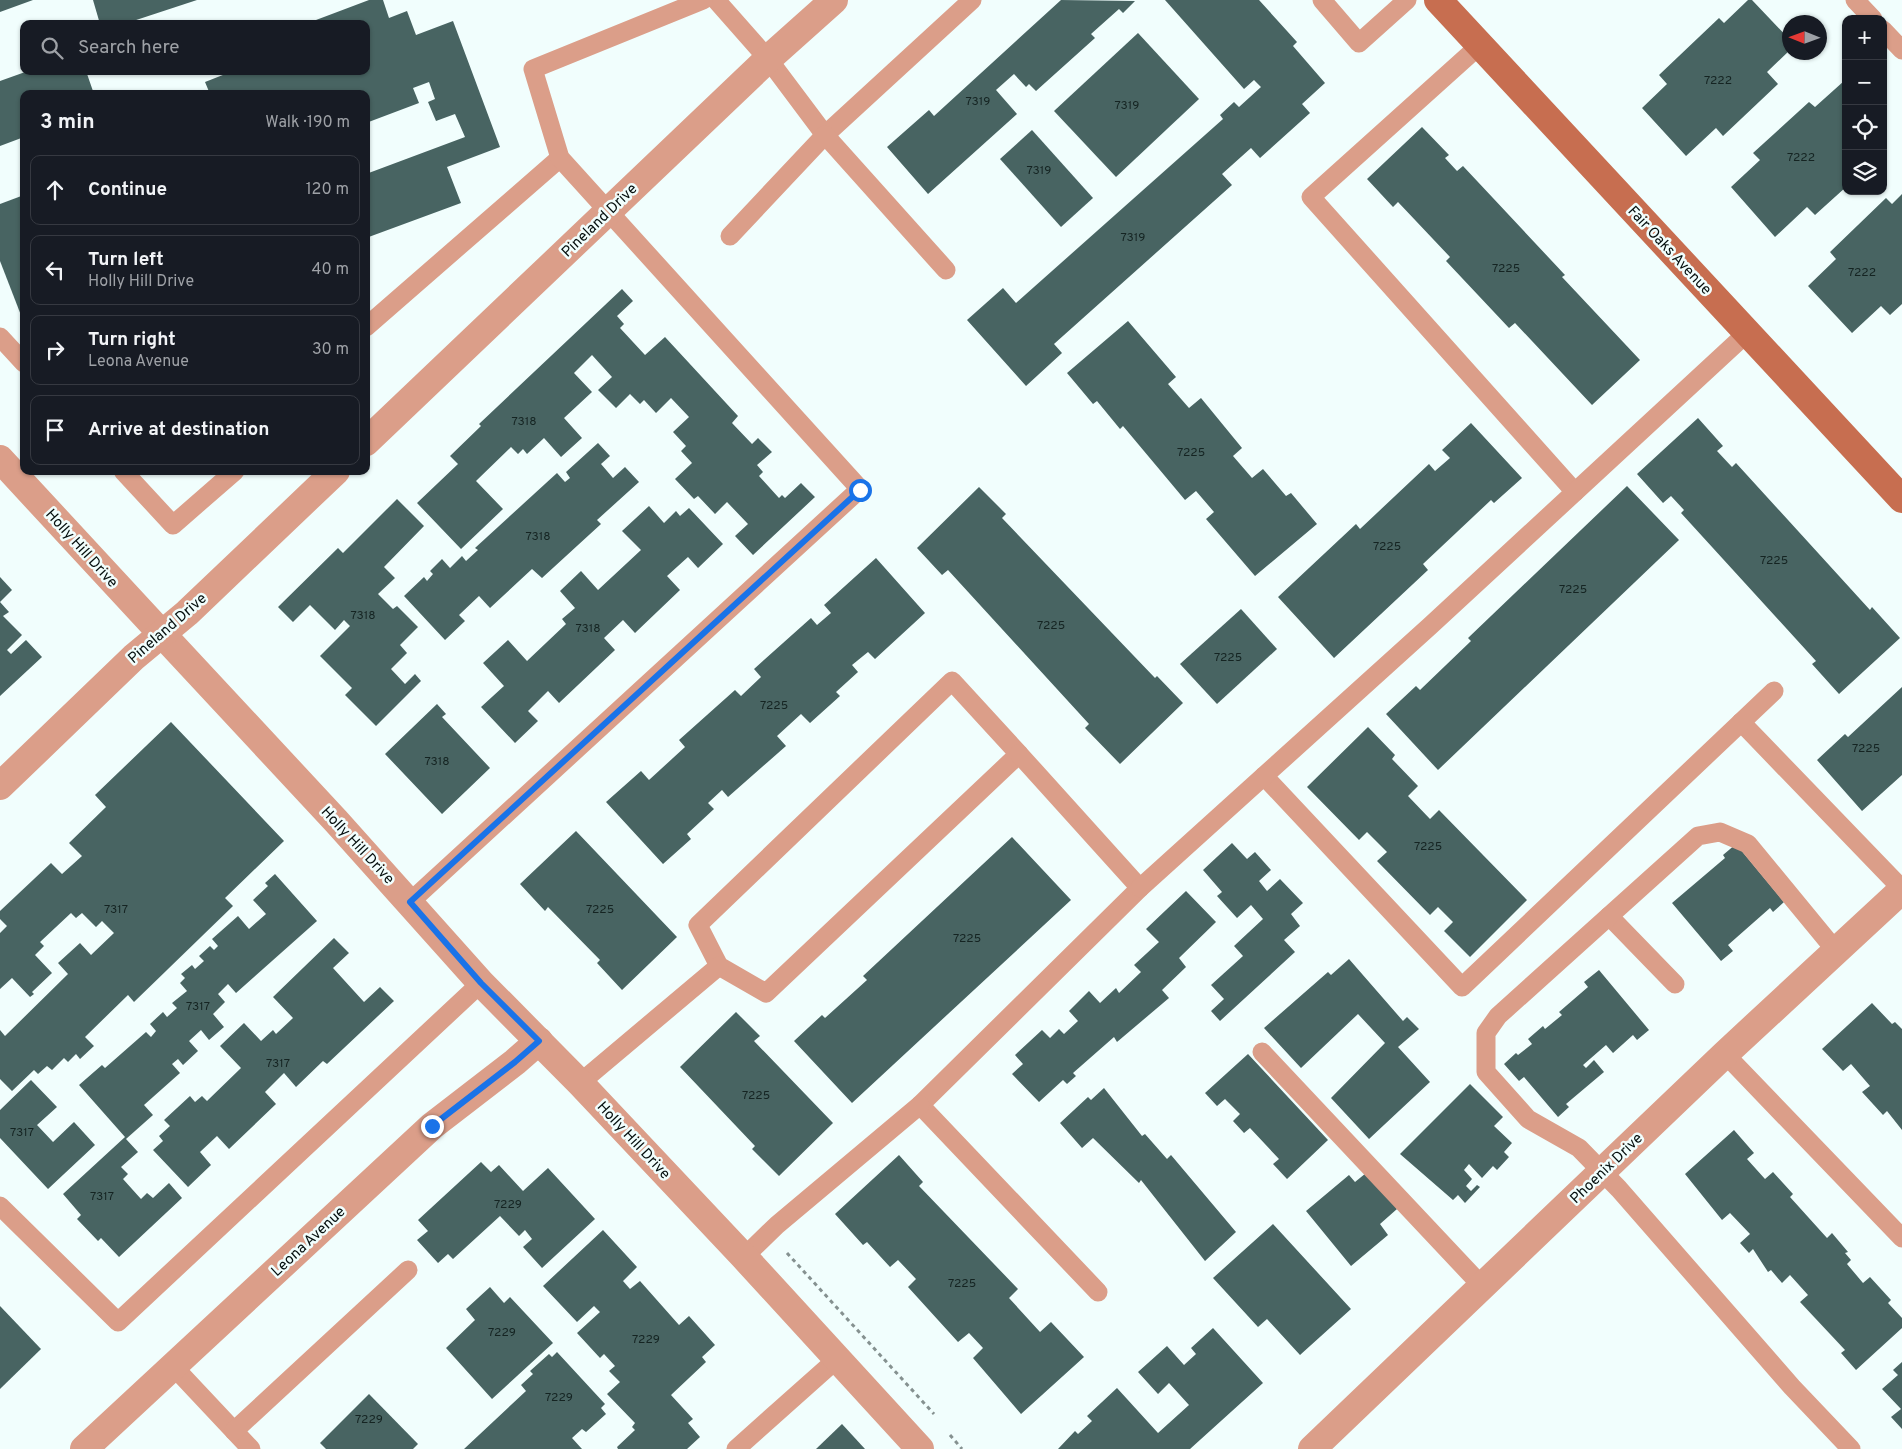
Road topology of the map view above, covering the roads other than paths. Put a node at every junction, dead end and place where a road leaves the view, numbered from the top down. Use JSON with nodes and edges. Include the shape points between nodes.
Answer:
{"nodes":[{"id":1,"x":702,"y":0,"type":"edge"},
{"id":2,"x":716,"y":0,"type":"edge"},
{"id":3,"x":834,"y":0,"type":"edge"},
{"id":4,"x":972,"y":0,"type":"edge"},
{"id":5,"x":1322,"y":0,"type":"edge"},
{"id":6,"x":1407,"y":0,"type":"edge"},
{"id":7,"x":1438,"y":0,"type":"edge"},
{"id":8,"x":1855,"y":0,"type":"edge"},
{"id":9,"x":1869,"y":15,"type":"edge"},
{"id":10,"x":1887,"y":34,"type":"edge"},
{"id":11,"x":1480,"y":45,"type":"junction"},
{"id":12,"x":1902,"y":50,"type":"edge"},
{"id":13,"x":768,"y":59,"type":"junction"},
{"id":14,"x":825,"y":135,"type":"junction"},
{"id":15,"x":560,"y":158,"type":"junction"},
{"id":16,"x":608,"y":212,"type":"junction"},
{"id":17,"x":730,"y":236,"type":"dead end"},
{"id":18,"x":946,"y":270,"type":"dead end"},
{"id":19,"x":370,"y":324,"type":"edge"},
{"id":20,"x":1747,"y":333,"type":"junction"},
{"id":21,"x":0,"y":337,"type":"edge"},
{"id":22,"x":20,"y":359,"type":"edge"},
{"id":23,"x":370,"y":438,"type":"edge"},
{"id":24,"x":0,"y":460,"type":"edge"},
{"id":25,"x":128,"y":475,"type":"edge"},
{"id":26,"x":230,"y":475,"type":"edge"},
{"id":27,"x":332,"y":475,"type":"edge"},
{"id":28,"x":1575,"y":492,"type":"junction"},
{"id":29,"x":1902,"y":499,"type":"edge"},
{"id":30,"x":162,"y":634,"type":"junction"},
{"id":31,"x":1774,"y":691,"type":"dead end"},
{"id":32,"x":1741,"y":722,"type":"junction"},
{"id":33,"x":1019,"y":754,"type":"junction"},
{"id":34,"x":1264,"y":776,"type":"junction"},
{"id":35,"x":0,"y":786,"type":"edge"},
{"id":36,"x":1140,"y":888,"type":"junction"},
{"id":37,"x":1902,"y":889,"type":"edge"},
{"id":38,"x":410,"y":902,"type":"junction"},
{"id":39,"x":1608,"y":916,"type":"junction"},
{"id":40,"x":1836,"y":951,"type":"junction"},
{"id":41,"x":719,"y":966,"type":"junction"},
{"id":42,"x":481,"y":983,"type":"junction"},
{"id":43,"x":1675,"y":984,"type":"dead end"},
{"id":44,"x":539,"y":1041,"type":"junction"},
{"id":45,"x":1262,"y":1052,"type":"dead end"},
{"id":46,"x":1725,"y":1054,"type":"junction"},
{"id":47,"x":580,"y":1083,"type":"junction"},
{"id":48,"x":920,"y":1105,"type":"junction"},
{"id":49,"x":1602,"y":1172,"type":"junction"},
{"id":50,"x":0,"y":1206,"type":"edge"},
{"id":51,"x":1902,"y":1238,"type":"edge"},
{"id":52,"x":744,"y":1257,"type":"junction"},
{"id":53,"x":408,"y":1270,"type":"dead end"},
{"id":54,"x":1482,"y":1286,"type":"junction"},
{"id":55,"x":1098,"y":1292,"type":"dead end"},
{"id":56,"x":837,"y":1359,"type":"junction"},
{"id":57,"x":174,"y":1366,"type":"junction"},
{"id":58,"x":234,"y":1431,"type":"junction"},
{"id":59,"x":84,"y":1449,"type":"edge"},
{"id":60,"x":250,"y":1449,"type":"edge"},
{"id":61,"x":736,"y":1449,"type":"edge"},
{"id":62,"x":920,"y":1449,"type":"edge"},
{"id":63,"x":1312,"y":1449,"type":"edge"},
{"id":64,"x":1851,"y":1449,"type":"edge"}],
"edges":[{"from":1,"to":15,"type":"lane","via":[[533,69]]},
{"from":2,"to":13,"type":"lane"},
{"from":3,"to":13,"type":"street","name":"Pineland Drive"},
{"from":4,"to":14,"type":"lane"},
{"from":5,"to":6,"type":"lane","via":[[1359,42]]},
{"from":7,"to":11,"type":"main road","name":"Fair Oaks Avenue"},
{"from":8,"to":9,"type":"lane"},
{"from":10,"to":12,"type":"lane"},
{"from":11,"to":20,"type":"main road","name":"Fair Oaks Avenue"},
{"from":11,"to":28,"type":"lane","via":[[1311,197]]},
{"from":13,"to":14,"type":"lane"},
{"from":13,"to":16,"type":"street","name":"Pineland Drive"},
{"from":14,"to":17,"type":"lane"},
{"from":14,"to":18,"type":"lane"},
{"from":15,"to":16,"type":"lane"},
{"from":15,"to":19,"type":"lane"},
{"from":16,"to":23,"type":"street","name":"Pineland Drive"},
{"from":16,"to":38,"type":"lane","via":[[860,490]]},
{"from":20,"to":28,"type":"lane"},
{"from":20,"to":29,"type":"main road","name":"Fair Oaks Avenue"},
{"from":21,"to":22,"type":"lane"},
{"from":24,"to":30,"type":"street","name":"Holly Hill Drive"},
{"from":25,"to":26,"type":"lane","via":[[173,525]]},
{"from":27,"to":30,"type":"street","name":"Pineland Drive"},
{"from":28,"to":34,"type":"lane"},
{"from":30,"to":35,"type":"street","name":"Pineland Drive"},
{"from":30,"to":38,"type":"street","name":"Holly Hill Drive"},
{"from":31,"to":32,"type":"lane"},
{"from":32,"to":34,"type":"lane","via":[[1462,987]]},
{"from":32,"to":37,"type":"lane"},
{"from":33,"to":36,"type":"lane"},
{"from":33,"to":41,"type":"lane","via":[[766,993]]},
{"from":33,"to":41,"type":"lane","via":[[952,681],[698,925]]},
{"from":34,"to":36,"type":"lane"},
{"from":36,"to":48,"type":"lane"},
{"from":37,"to":40,"type":"street","name":"Phoenix Drive"},
{"from":38,"to":42,"type":"street","name":"Holly Hill Drive"},
{"from":39,"to":40,"type":"lane","via":[[1698,836],[1720,832],[1748,844]]},
{"from":39,"to":43,"type":"lane"},
{"from":39,"to":49,"type":"lane","via":[[1498,1016],[1486,1033],[1486,1072],[1528,1119],[1579,1148]]},
{"from":40,"to":46,"type":"street","name":"Phoenix Drive"},
{"from":41,"to":47,"type":"lane"},
{"from":42,"to":44,"type":"street","name":"Holly Hill Drive"},
{"from":42,"to":50,"type":"lane","via":[[118,1322]]},
{"from":44,"to":47,"type":"street","name":"Holly Hill Drive"},
{"from":44,"to":57,"type":"street","name":"Leona Avenue","via":[[432,1126]]},
{"from":45,"to":54,"type":"lane"},
{"from":46,"to":49,"type":"street","name":"Phoenix Drive"},
{"from":46,"to":51,"type":"lane"},
{"from":47,"to":52,"type":"street","name":"Holly Hill Drive"},
{"from":48,"to":52,"type":"lane","via":[[772,1229]]},
{"from":48,"to":55,"type":"lane"},
{"from":49,"to":54,"type":"street","name":"Phoenix Drive"},
{"from":49,"to":64,"type":"lane"},
{"from":52,"to":56,"type":"street","name":"Holly Hill Drive"},
{"from":53,"to":58,"type":"lane"},
{"from":54,"to":63,"type":"street","name":"Phoenix Drive"},
{"from":56,"to":61,"type":"lane"},
{"from":56,"to":62,"type":"street","name":"Holly Hill Drive"},
{"from":57,"to":58,"type":"lane"},
{"from":57,"to":59,"type":"street","name":"Leona Avenue"},
{"from":58,"to":60,"type":"lane"}]}
